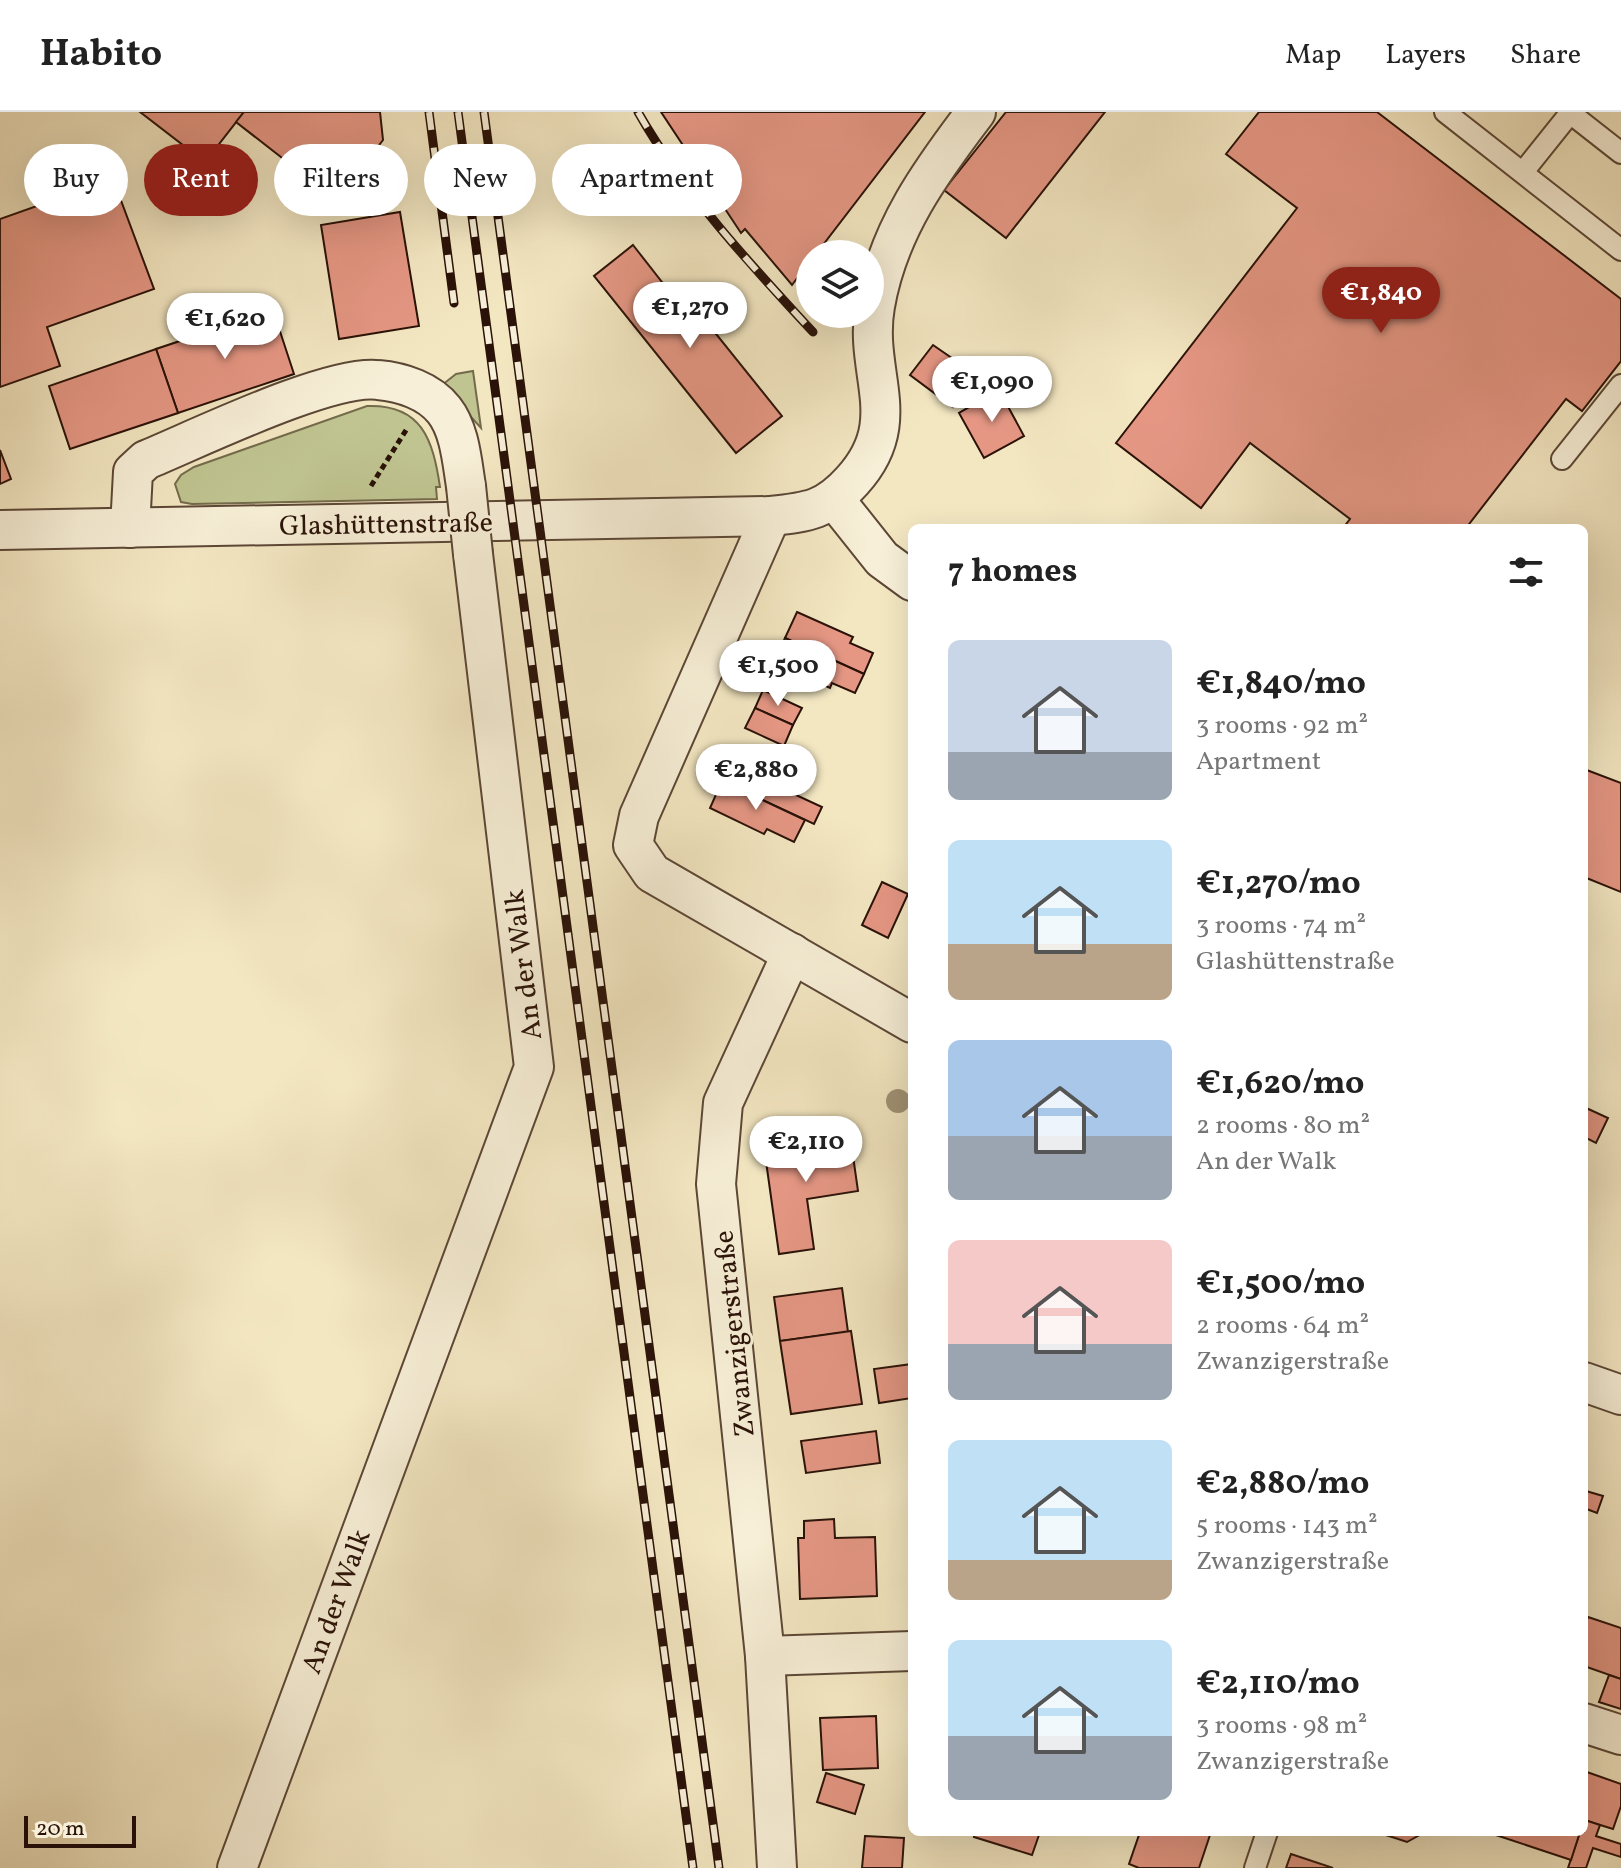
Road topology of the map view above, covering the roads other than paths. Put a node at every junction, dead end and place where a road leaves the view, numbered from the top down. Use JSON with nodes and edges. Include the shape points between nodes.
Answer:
{"nodes":[{"id":1,"x":976,"y":112,"type":"edge"},
{"id":2,"x":1445,"y":112,"type":"edge"},
{"id":3,"x":1570,"y":113,"type":"edge"},
{"id":4,"x":1621,"y":153,"type":"edge"},
{"id":5,"x":1523,"y":172,"type":"junction"},
{"id":6,"x":1621,"y":250,"type":"edge"},
{"id":7,"x":1621,"y":385,"type":"edge"},
{"id":8,"x":1562,"y":459,"type":"dead end"},
{"id":9,"x":835,"y":500,"type":"junction"},
{"id":10,"x":771,"y":516,"type":"junction"},
{"id":11,"x":130,"y":528,"type":"junction"},
{"id":12,"x":0,"y":530,"type":"edge"},
{"id":13,"x":908,"y":578,"type":"edge"},
{"id":14,"x":792,"y":953,"type":"junction"},
{"id":15,"x":908,"y":1021,"type":"edge"},
{"id":16,"x":1588,"y":1383,"type":"edge"},
{"id":17,"x":1621,"y":1395,"type":"edge"},
{"id":18,"x":908,"y":1651,"type":"edge"},
{"id":19,"x":765,"y":1656,"type":"junction"},
{"id":20,"x":1588,"y":1724,"type":"edge"},
{"id":21,"x":1621,"y":1735,"type":"edge"},
{"id":22,"x":1266,"y":1836,"type":"edge"},
{"id":23,"x":237,"y":1868,"type":"edge"},
{"id":24,"x":777,"y":1868,"type":"edge"},
{"id":25,"x":1255,"y":1868,"type":"edge"}],
"edges":[{"from":1,"to":9,"type":"street","via":[[923,181],[893,242],[875,306],[878,445]]},
{"from":2,"to":5,"type":"lane"},
{"from":3,"to":4,"type":"lane"},
{"from":3,"to":5,"type":"lane"},
{"from":5,"to":6,"type":"lane"},
{"from":7,"to":8,"type":"lane"},
{"from":9,"to":10,"type":"street","via":[[808,512]]},
{"from":9,"to":13,"type":"street","via":[[882,559]]},
{"from":10,"to":11,"type":"street","name":"Glashüttenstraße"},
{"from":10,"to":14,"type":"street","via":[[639,816],[633,845],[652,873]]},
{"from":11,"to":12,"type":"street","name":"Glashüttenstraße"},
{"from":11,"to":23,"type":"street","name":"An der Walk","bridge":true,"via":[[133,472],[146,460],[326,387],[376,379],[421,391],[445,411],[460,447],[466,486],[534,1067]]},
{"from":14,"to":15,"type":"street"},
{"from":14,"to":19,"type":"street","name":"Zwanzigerstraße","via":[[723,1103],[716,1184]]},
{"from":16,"to":17,"type":"street"},
{"from":18,"to":19,"type":"street"},
{"from":19,"to":24,"type":"street","name":"Zwanzigerstraße"},
{"from":20,"to":21,"type":"street"},
{"from":22,"to":25,"type":"lane"}]}
